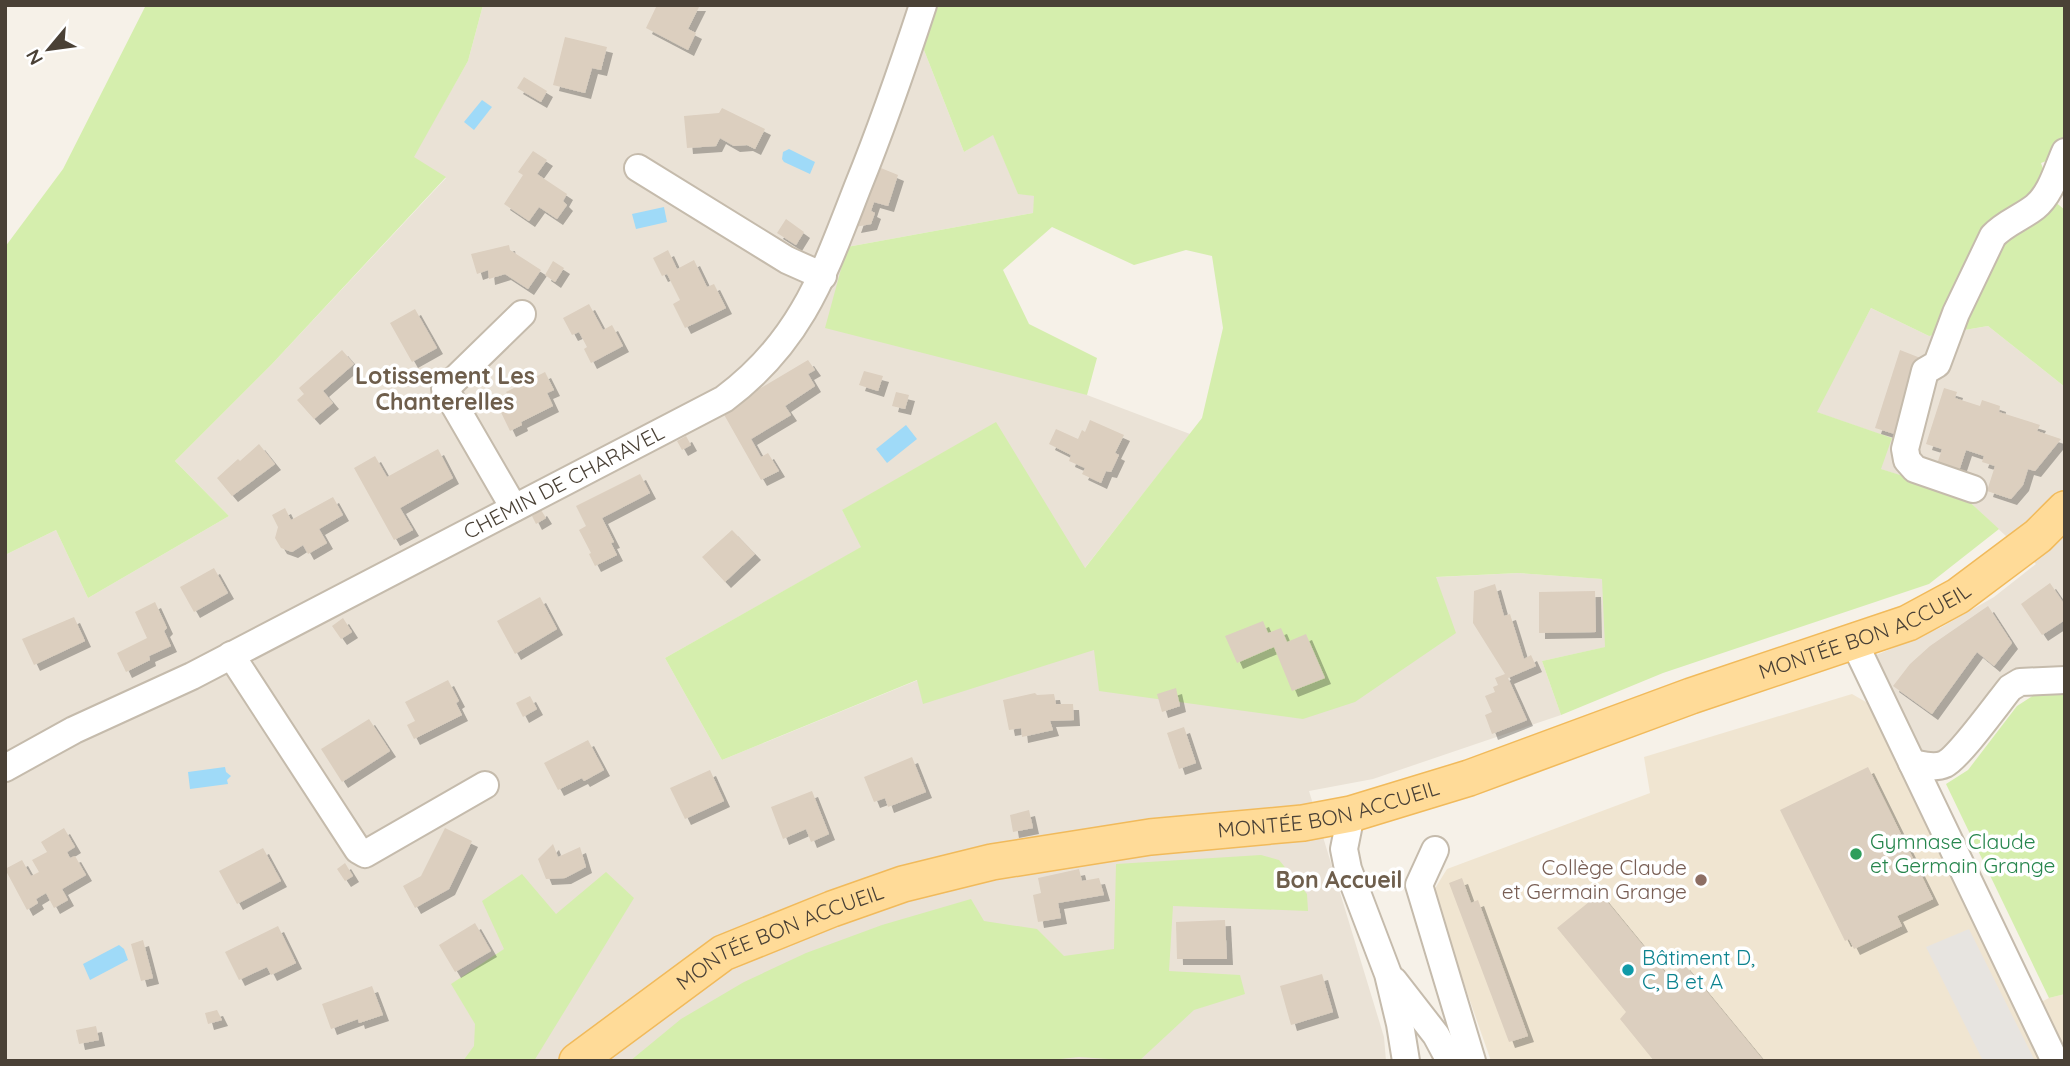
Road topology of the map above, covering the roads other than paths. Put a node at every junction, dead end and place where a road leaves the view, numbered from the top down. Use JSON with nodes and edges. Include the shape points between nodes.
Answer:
{"nodes":[{"id":1,"x":923,"y":5,"type":"edge"},
{"id":2,"x":2065,"y":152,"type":"edge"},
{"id":3,"x":638,"y":168,"type":"dead end"},
{"id":4,"x":823,"y":276,"type":"junction"},
{"id":5,"x":522,"y":314,"type":"dead end"},
{"id":6,"x":1973,"y":489,"type":"dead end"},
{"id":7,"x":514,"y":508,"type":"junction"},
{"id":8,"x":2065,"y":509,"type":"edge"},
{"id":9,"x":1853,"y":640,"type":"junction"},
{"id":10,"x":231,"y":655,"type":"junction"},
{"id":11,"x":2065,"y":680,"type":"edge"},
{"id":12,"x":1912,"y":763,"type":"junction"},
{"id":13,"x":5,"y":768,"type":"edge"},
{"id":14,"x":485,"y":785,"type":"dead end"},
{"id":15,"x":1352,"y":814,"type":"junction"},
{"id":16,"x":1435,"y":850,"type":"dead end"},
{"id":17,"x":1388,"y":974,"type":"junction"},
{"id":18,"x":577,"y":1061,"type":"edge"},
{"id":19,"x":1406,"y":1061,"type":"edge"},
{"id":20,"x":1450,"y":1061,"type":"edge"},
{"id":21,"x":1472,"y":1061,"type":"edge"},
{"id":22,"x":2055,"y":1061,"type":"edge"}],
"edges":[{"from":1,"to":4,"type":"street","name":"CHEMIN DE CHARAVEL"},
{"from":2,"to":6,"type":"street","via":[[2037,205],[1993,236],[1937,364],[1925,371],[1905,449],[1907,460],[1915,469]]},
{"from":3,"to":4,"type":"street","via":[[787,260]]},
{"from":4,"to":7,"type":"street","name":"CHEMIN DE CHARAVEL","via":[[781,345],[734,392]]},
{"from":5,"to":7,"type":"street","via":[[445,389]]},
{"from":7,"to":10,"type":"street","name":"CHEMIN DE CHARAVEL"},
{"from":8,"to":9,"type":"main road","name":"MONTÉE BON ACCUEIL","via":[[2038,536],[1958,596],[1908,623]]},
{"from":9,"to":12,"type":"street"},
{"from":9,"to":15,"type":"main road","name":"MONTÉE BON ACCUEIL","via":[[1469,778]]},
{"from":10,"to":13,"type":"street","name":"CHEMIN DE CHARAVEL"},
{"from":10,"to":14,"type":"street","via":[[358,850],[365,854]]},
{"from":11,"to":12,"type":"street","via":[[2020,682],[1946,764]]},
{"from":12,"to":22,"type":"street"},
{"from":15,"to":17,"type":"street","via":[[1343,843],[1346,859]]},
{"from":15,"to":18,"type":"main road","name":"MONTÉE BON ACCUEIL","via":[[1026,856],[903,884],[723,953]]},
{"from":16,"to":21,"type":"street","via":[[1419,885]]},
{"from":17,"to":19,"type":"street"},
{"from":17,"to":20,"type":"street","via":[[1436,1035]]}]}
